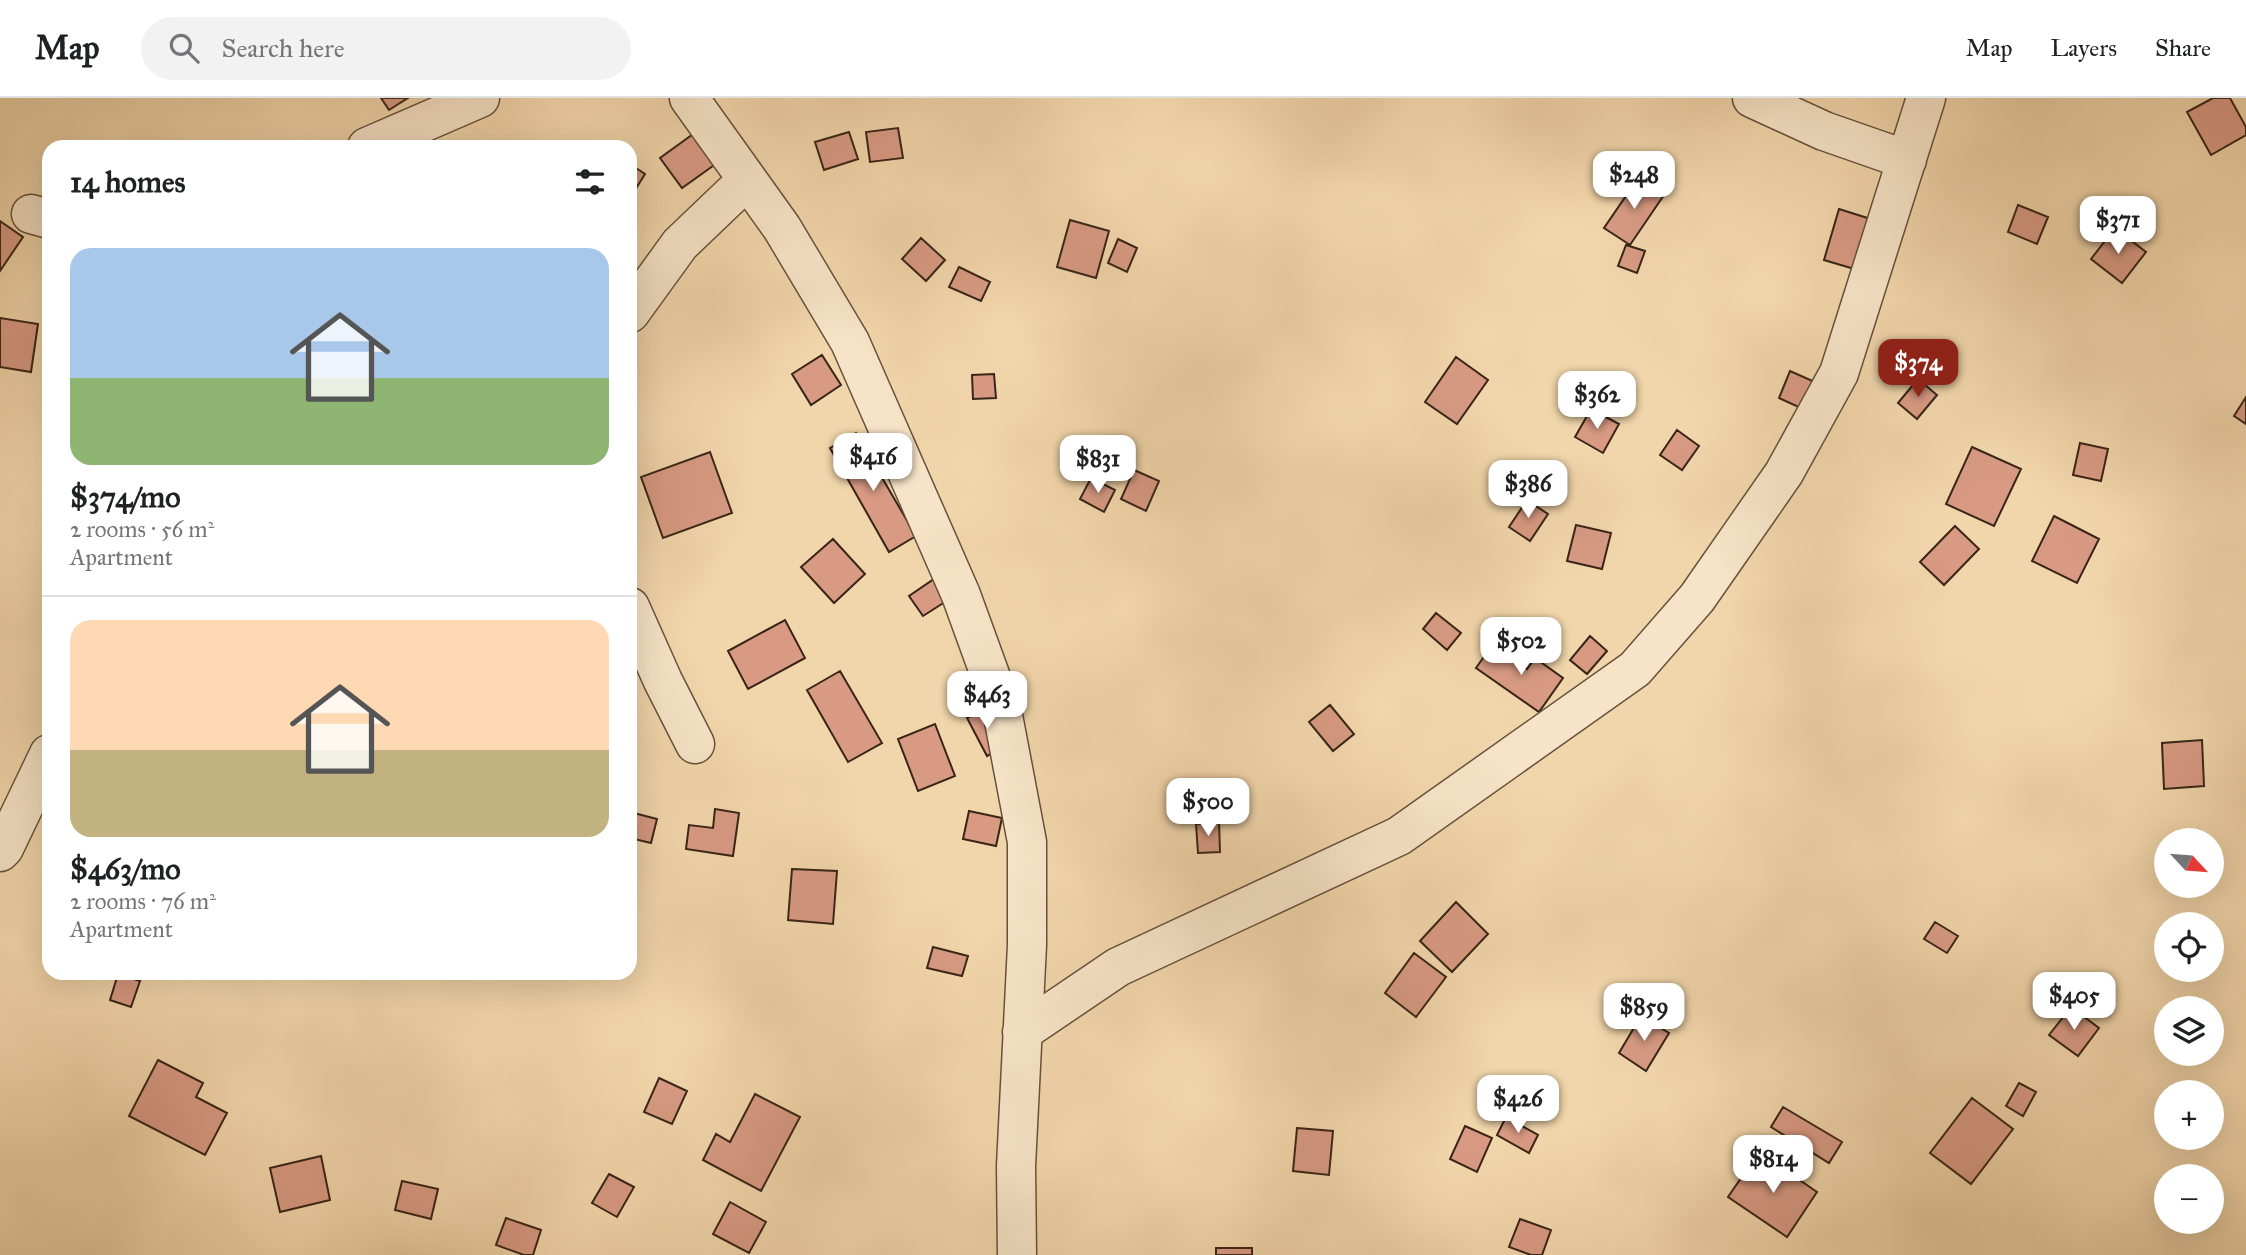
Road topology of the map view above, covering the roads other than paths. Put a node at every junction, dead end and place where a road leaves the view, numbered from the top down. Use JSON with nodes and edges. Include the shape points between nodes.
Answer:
{"nodes":[{"id":1,"x":480,"y":98,"type":"edge"},
{"id":2,"x":689,"y":98,"type":"edge"},
{"id":3,"x":1752,"y":98,"type":"edge"},
{"id":4,"x":1926,"y":98,"type":"edge"},
{"id":5,"x":383,"y":140,"type":"edge"},
{"id":6,"x":1907,"y":160,"type":"junction"},
{"id":7,"x":747,"y":180,"type":"junction"},
{"id":8,"x":637,"y":303,"type":"edge"},
{"id":9,"x":637,"y":623,"type":"edge"},
{"id":10,"x":695,"y":744,"type":"dead end"},
{"id":11,"x":42,"y":769,"type":"edge"},
{"id":12,"x":0,"y":852,"type":"edge"},
{"id":13,"x":1021,"y":1031,"type":"junction"},
{"id":14,"x":1017,"y":1255,"type":"edge"}],
"edges":[{"from":1,"to":5,"type":"street"},
{"from":2,"to":7,"type":"street"},
{"from":3,"to":6,"type":"street","via":[[1824,131]]},
{"from":4,"to":6,"type":"street"},
{"from":6,"to":13,"type":"street","via":[[1839,373],[1784,473],[1697,598],[1635,669],[1399,836],[1118,967]]},
{"from":7,"to":8,"type":"street","via":[[680,244]]},
{"from":7,"to":13,"type":"street","via":[[782,228],[850,342],[961,595],[1001,705],[1027,842]]},
{"from":9,"to":10,"type":"street"},
{"from":11,"to":12,"type":"street"},
{"from":13,"to":14,"type":"street"}]}
